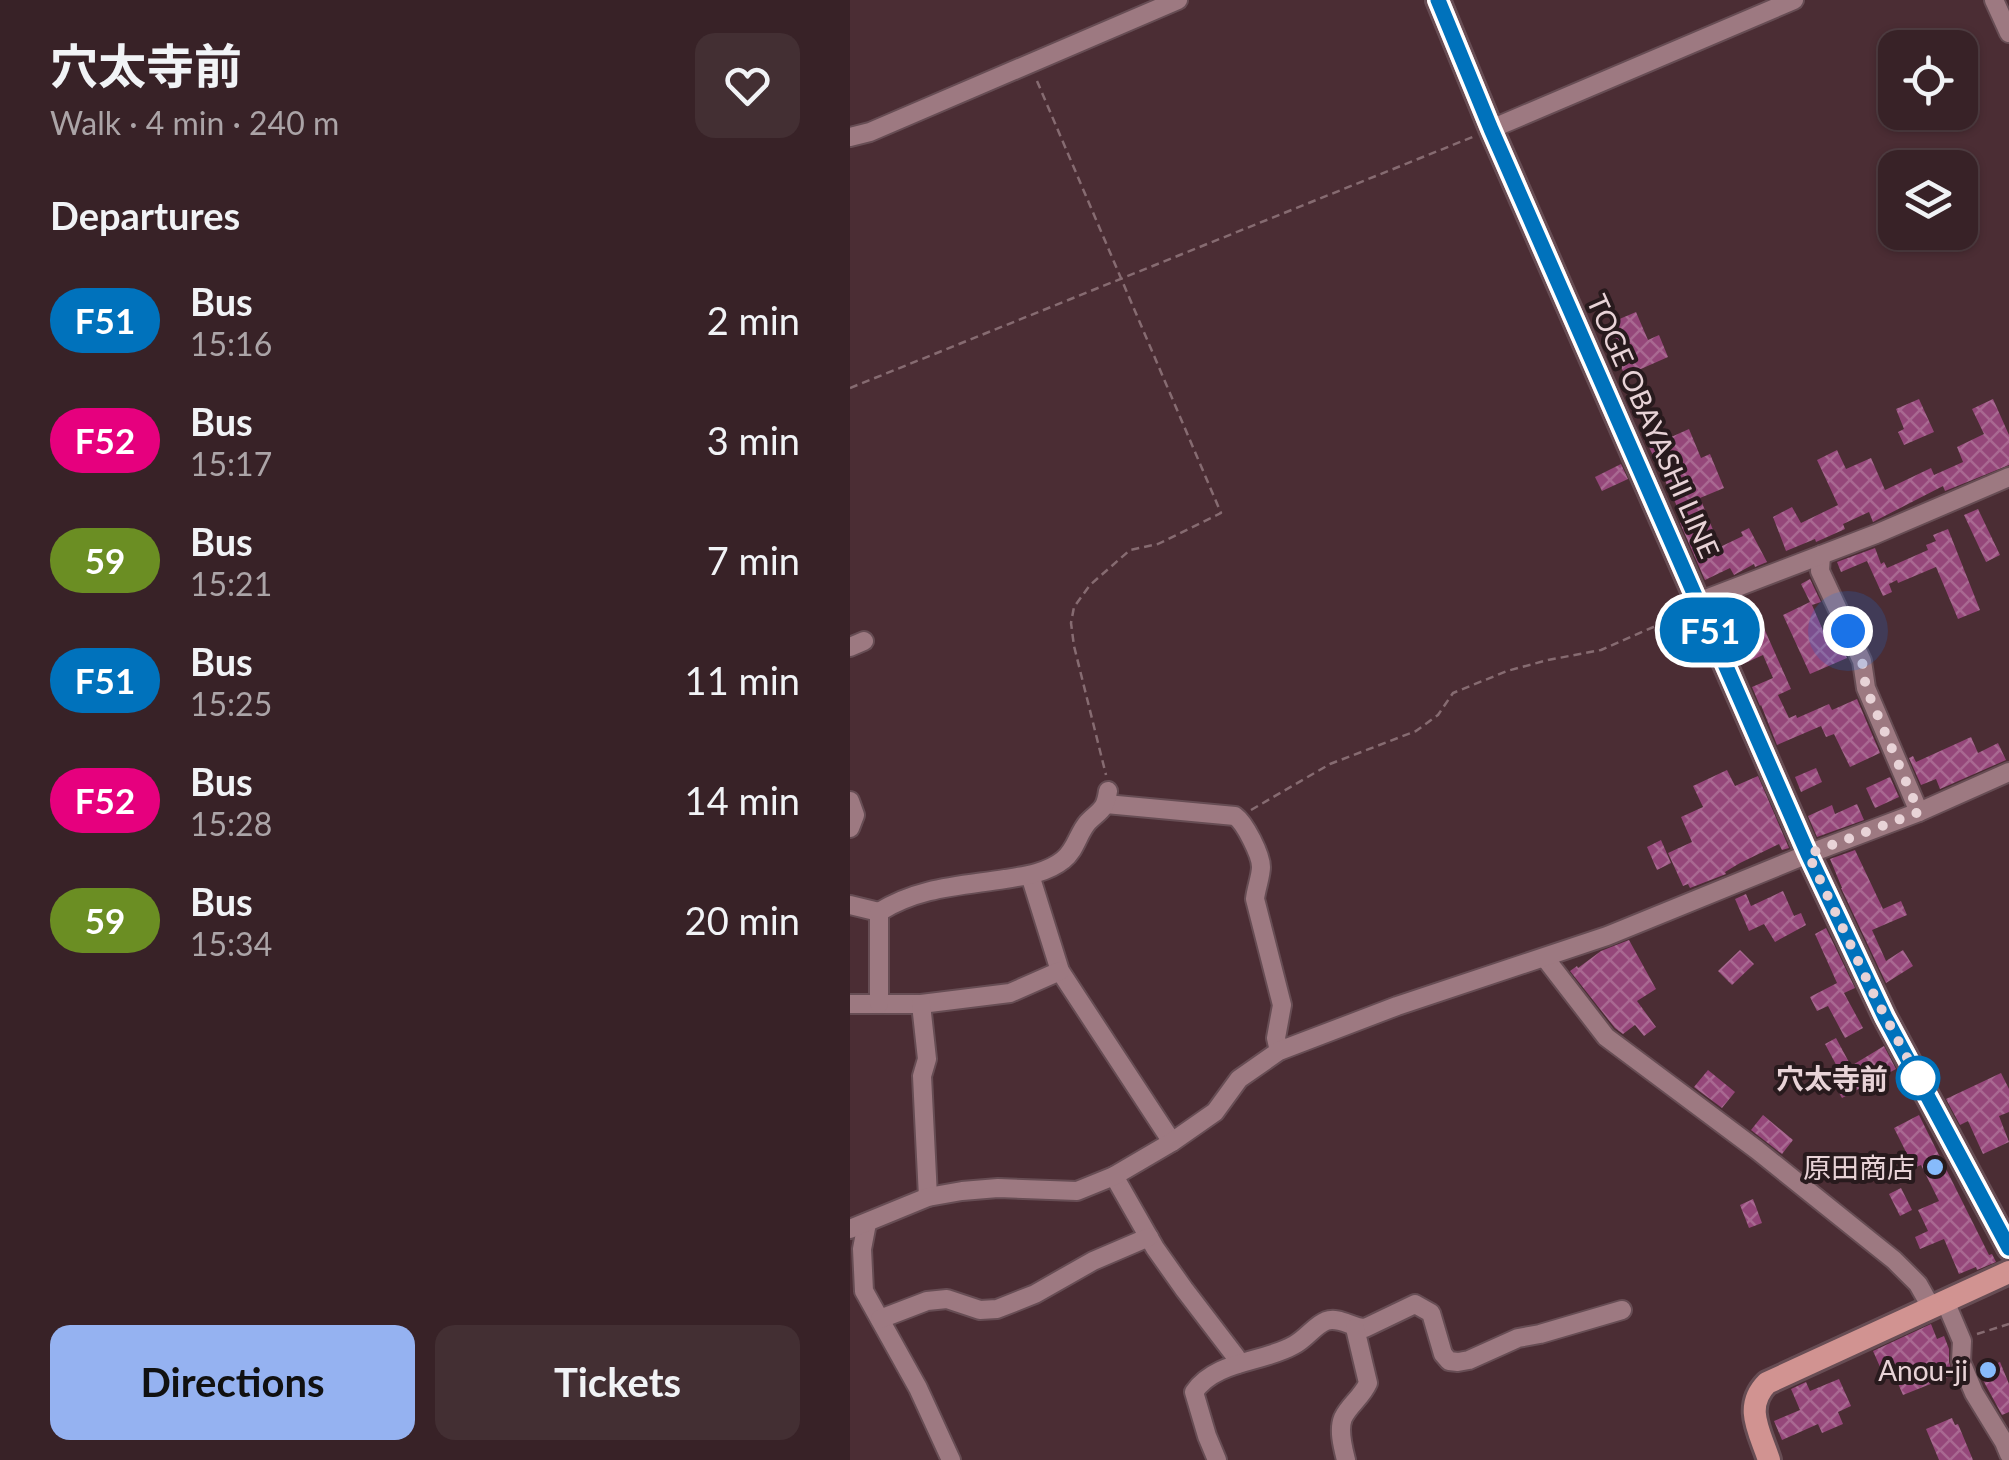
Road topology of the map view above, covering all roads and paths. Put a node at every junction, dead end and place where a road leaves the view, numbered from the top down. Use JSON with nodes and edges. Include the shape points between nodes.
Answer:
{"nodes":[{"id":1,"x":1438,"y":0,"type":"edge"},
{"id":2,"x":1794,"y":0,"type":"edge"},
{"id":3,"x":1994,"y":0,"type":"edge"},
{"id":4,"x":1173,"y":1,"type":"edge"},
{"id":5,"x":2009,"y":33,"type":"edge"},
{"id":6,"x":1030,"y":64,"type":"junction"},
{"id":7,"x":1491,"y":129,"type":"junction"},
{"id":8,"x":850,"y":137,"type":"edge"},
{"id":9,"x":1121,"y":278,"type":"junction"},
{"id":10,"x":850,"y":388,"type":"edge"},
{"id":11,"x":2009,"y":477,"type":"edge"},
{"id":12,"x":1821,"y":555,"type":"junction"},
{"id":13,"x":1694,"y":606,"type":"junction"},
{"id":14,"x":2009,"y":772,"type":"edge"},
{"id":15,"x":1107,"y":798,"type":"junction"},
{"id":16,"x":850,"y":801,"type":"edge"},
{"id":17,"x":1919,"y":812,"type":"junction"},
{"id":18,"x":1240,"y":819,"type":"junction"},
{"id":19,"x":850,"y":828,"type":"edge"},
{"id":20,"x":1808,"y":854,"type":"junction"},
{"id":21,"x":1030,"y":874,"type":"junction"},
{"id":22,"x":850,"y":905,"type":"edge"},
{"id":23,"x":879,"y":912,"type":"junction"},
{"id":24,"x":1544,"y":958,"type":"junction"},
{"id":25,"x":1060,"y":971,"type":"junction"},
{"id":26,"x":850,"y":1004,"type":"edge"},
{"id":27,"x":879,"y":1004,"type":"junction"},
{"id":28,"x":922,"y":1004,"type":"junction"},
{"id":29,"x":1279,"y":1051,"type":"junction"},
{"id":30,"x":1172,"y":1142,"type":"junction"},
{"id":31,"x":1114,"y":1176,"type":"junction"},
{"id":32,"x":928,"y":1197,"type":"junction"},
{"id":33,"x":859,"y":1226,"type":"edge"},
{"id":34,"x":1149,"y":1237,"type":"junction"},
{"id":35,"x":2009,"y":1248,"type":"edge"},
{"id":36,"x":2009,"y":1272,"type":"edge"},
{"id":37,"x":1938,"y":1304,"type":"junction"},
{"id":38,"x":1622,"y":1310,"type":"dead end"},
{"id":39,"x":880,"y":1318,"type":"junction"},
{"id":40,"x":2009,"y":1324,"type":"edge"},
{"id":41,"x":1355,"y":1328,"type":"junction"},
{"id":42,"x":1966,"y":1338,"type":"dead end"},
{"id":43,"x":1237,"y":1364,"type":"junction"},
{"id":44,"x":2009,"y":1454,"type":"edge"},
{"id":45,"x":951,"y":1460,"type":"edge"},
{"id":46,"x":1218,"y":1460,"type":"edge"},
{"id":47,"x":1346,"y":1460,"type":"edge"},
{"id":48,"x":1769,"y":1460,"type":"edge"}],
"edges":[{"from":1,"to":7,"type":"main road","name":"TOGE OBAYASHI LINE"},
{"from":2,"to":7,"type":"street"},
{"from":3,"to":5,"type":"street"},
{"from":4,"to":6,"type":"street"},
{"from":6,"to":8,"type":"street"},
{"from":6,"to":9,"type":"path"},
{"from":7,"to":9,"type":"path"},
{"from":7,"to":13,"type":"main road","name":"TOGE OBAYASHI LINE"},
{"from":9,"to":10,"type":"path"},
{"from":9,"to":15,"type":"path","via":[[1221,513],[1130,550],[1074,607],[1074,646]]},
{"from":11,"to":12,"type":"street"},
{"from":12,"to":13,"type":"street"},
{"from":12,"to":17,"type":"street","via":[[1820,571]]},
{"from":13,"to":18,"type":"path","via":[[1601,650],[1548,660],[1454,693],[1438,716],[1416,730],[1330,764]]},
{"from":13,"to":20,"type":"main road","name":"TOGE OBAYASHI LINE"},
{"from":14,"to":17,"type":"street"},
{"from":15,"to":18,"type":"street"},
{"from":15,"to":21,"type":"street","via":[[1063,860]]},
{"from":16,"to":19,"type":"street"},
{"from":17,"to":20,"type":"street"},
{"from":18,"to":29,"type":"street","via":[[1261,865],[1255,899],[1282,1005]]},
{"from":20,"to":24,"type":"street"},
{"from":20,"to":35,"type":"main road","name":"TOGE OBAYASHI LINE","via":[[1885,1017]]},
{"from":21,"to":23,"type":"street","via":[[922,892]]},
{"from":21,"to":25,"type":"street"},
{"from":22,"to":23,"type":"street"},
{"from":23,"to":27,"type":"street"},
{"from":24,"to":29,"type":"street"},
{"from":24,"to":37,"type":"street","via":[[1606,1037],[1894,1260]]},
{"from":25,"to":28,"type":"street","via":[[1010,993]]},
{"from":25,"to":30,"type":"street"},
{"from":26,"to":27,"type":"street"},
{"from":27,"to":28,"type":"street"},
{"from":28,"to":32,"type":"street"},
{"from":29,"to":30,"type":"street","via":[[1239,1080],[1215,1112]]},
{"from":30,"to":31,"type":"street"},
{"from":31,"to":32,"type":"street","via":[[1077,1191],[998,1188]]},
{"from":31,"to":34,"type":"street"},
{"from":32,"to":33,"type":"street"},
{"from":33,"to":39,"type":"street","via":[[864,1290]]},
{"from":34,"to":39,"type":"street","via":[[997,1309],[927,1300]]},
{"from":34,"to":43,"type":"street"},
{"from":36,"to":37,"type":"main road"},
{"from":37,"to":44,"type":"street","via":[[1962,1342],[1960,1362],[1974,1393]]},
{"from":37,"to":48,"type":"main road","via":[[1766,1383],[1753,1403]]},
{"from":38,"to":41,"type":"street","via":[[1458,1362],[1443,1354],[1430,1313],[1415,1304]]},
{"from":39,"to":45,"type":"street"},
{"from":40,"to":42,"type":"path"},
{"from":41,"to":43,"type":"street","via":[[1333,1319],[1293,1346]]},
{"from":41,"to":47,"type":"street","via":[[1368,1383],[1344,1416]]},
{"from":43,"to":46,"type":"street","via":[[1201,1381],[1194,1392]]}]}
